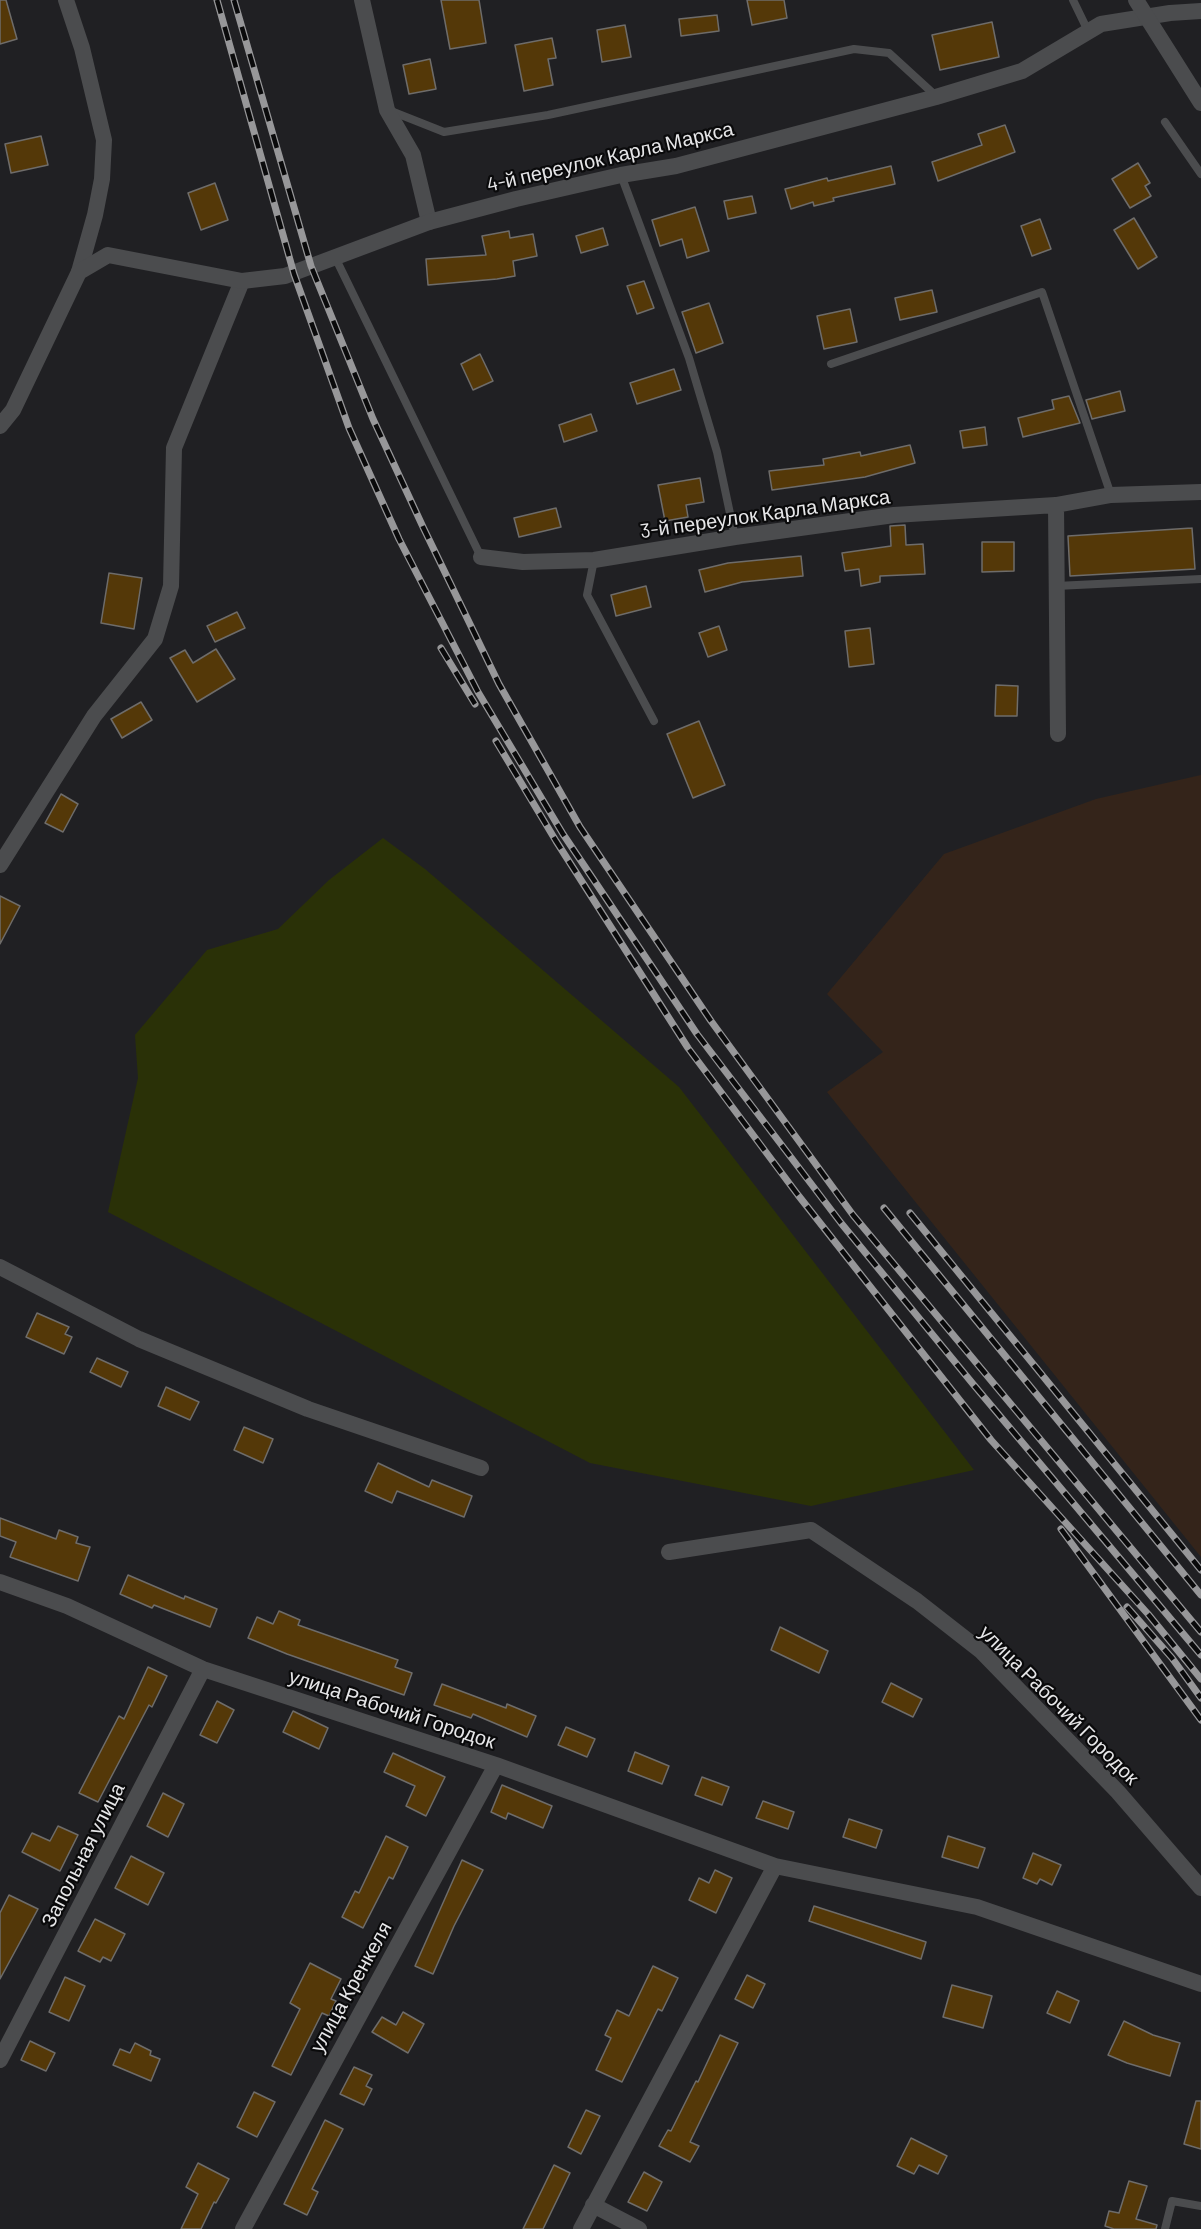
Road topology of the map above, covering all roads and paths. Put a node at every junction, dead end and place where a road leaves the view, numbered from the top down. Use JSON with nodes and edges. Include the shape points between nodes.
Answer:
{"nodes":[{"id":1,"x":66,"y":0,"type":"edge"},
{"id":2,"x":362,"y":0,"type":"edge"},
{"id":3,"x":1073,"y":0,"type":"edge"},
{"id":4,"x":1136,"y":0,"type":"edge"},
{"id":5,"x":1201,"y":11,"type":"edge"},
{"id":6,"x":1145,"y":17,"type":"junction"},
{"id":7,"x":1088,"y":32,"type":"junction"},
{"id":8,"x":936,"y":97,"type":"junction"},
{"id":9,"x":1201,"y":103,"type":"edge"},
{"id":10,"x":387,"y":110,"type":"junction"},
{"id":11,"x":1166,"y":122,"type":"dead end"},
{"id":12,"x":1201,"y":174,"type":"edge"},
{"id":13,"x":621,"y":176,"type":"junction"},
{"id":14,"x":429,"y":222,"type":"junction"},
{"id":15,"x":335,"y":257,"type":"junction"},
{"id":16,"x":79,"y":273,"type":"junction"},
{"id":17,"x":242,"y":281,"type":"junction"},
{"id":18,"x":831,"y":364,"type":"dead end"},
{"id":19,"x":0,"y":426,"type":"edge"},
{"id":20,"x":1201,"y":492,"type":"edge"},
{"id":21,"x":1111,"y":495,"type":"junction"},
{"id":22,"x":1056,"y":505,"type":"junction"},
{"id":23,"x":735,"y":537,"type":"junction"},
{"id":24,"x":481,"y":557,"type":"joint"},
{"id":25,"x":594,"y":560,"type":"junction"},
{"id":26,"x":1201,"y":579,"type":"edge"},
{"id":27,"x":1056,"y":586,"type":"junction"},
{"id":28,"x":654,"y":721,"type":"dead end"},
{"id":29,"x":1058,"y":734,"type":"dead end"},
{"id":30,"x":0,"y":866,"type":"edge"},
{"id":31,"x":0,"y":1267,"type":"edge"},
{"id":32,"x":481,"y":1468,"type":"dead end"},
{"id":33,"x":669,"y":1552,"type":"dead end"},
{"id":34,"x":0,"y":1582,"type":"edge"},
{"id":35,"x":203,"y":1669,"type":"junction"},
{"id":36,"x":496,"y":1765,"type":"junction"},
{"id":37,"x":775,"y":1866,"type":"junction"},
{"id":38,"x":1201,"y":1888,"type":"edge"},
{"id":39,"x":1201,"y":1984,"type":"edge"},
{"id":40,"x":0,"y":2060,"type":"edge"},
{"id":41,"x":593,"y":2205,"type":"junction"},
{"id":42,"x":1201,"y":2206,"type":"edge"},
{"id":43,"x":243,"y":2229,"type":"edge"},
{"id":44,"x":581,"y":2229,"type":"edge"},
{"id":45,"x":639,"y":2229,"type":"edge"},
{"id":46,"x":1165,"y":2229,"type":"edge"}],
"edges":[{"from":1,"to":16,"type":"street","via":[[104,140],[102,179]]},
{"from":2,"to":10,"type":"street"},
{"from":3,"to":7,"type":"lane"},
{"from":4,"to":6,"type":"street"},
{"from":5,"to":6,"type":"street","name":"4-й переулок Карла Маркса"},
{"from":6,"to":7,"type":"street","name":"4-й переулок Карла Маркса","via":[[1101,24]]},
{"from":6,"to":9,"type":"street"},
{"from":7,"to":8,"type":"street","name":"4-й переулок Карла Маркса","via":[[1022,71]]},
{"from":8,"to":10,"type":"lane","via":[[890,53],[854,49],[548,115],[444,132]]},
{"from":8,"to":13,"type":"street","name":"4-й переулок Карла Маркса","via":[[676,166]]},
{"from":10,"to":14,"type":"street","via":[[413,155]]},
{"from":11,"to":12,"type":"lane"},
{"from":13,"to":14,"type":"street","name":"4-й переулок Карла Маркса"},
{"from":13,"to":23,"type":"lane","via":[[689,358],[717,452]]},
{"from":14,"to":15,"type":"street","name":"4-й переулок Карла Маркса"},
{"from":15,"to":17,"type":"street","name":"4-й переулок Карла Маркса","via":[[285,276]]},
{"from":15,"to":24,"type":"lane"},
{"from":16,"to":17,"type":"street","name":"4-й переулок Карла Маркса","via":[[108,255]]},
{"from":16,"to":19,"type":"street","via":[[13,410]]},
{"from":17,"to":30,"type":"street","via":[[174,448],[171,586],[155,639],[94,716]]},
{"from":18,"to":21,"type":"lane","via":[[1042,292]]},
{"from":20,"to":21,"type":"street","name":"3-й переулок Карла Маркса"},
{"from":21,"to":22,"type":"street","name":"3-й переулок Карла Маркса"},
{"from":22,"to":23,"type":"street","name":"3-й переулок Карла Маркса","via":[[894,515]]},
{"from":22,"to":27,"type":"street"},
{"from":23,"to":25,"type":"street","name":"3-й переулок Карла Маркса"},
{"from":24,"to":25,"type":"street","name":"3-й переулок Карла Маркса","via":[[523,562]]},
{"from":25,"to":28,"type":"lane","via":[[587,596]]},
{"from":26,"to":27,"type":"lane"},
{"from":27,"to":29,"type":"street"},
{"from":31,"to":32,"type":"street","via":[[139,1339],[308,1409]]},
{"from":33,"to":38,"type":"street","name":"улица Рабочий Городок","via":[[811,1530],[917,1601],[981,1651],[1118,1792]]},
{"from":34,"to":35,"type":"street","name":"улица Рабочий Городок","via":[[66,1606]]},
{"from":35,"to":36,"type":"street","name":"улица Рабочий Городок"},
{"from":35,"to":40,"type":"street","name":"Запольная улица"},
{"from":36,"to":37,"type":"street","name":"улица Рабочий Городок"},
{"from":36,"to":43,"type":"street","name":"улица Кренкеля"},
{"from":37,"to":39,"type":"street","name":"улица Рабочий Городок","via":[[977,1907]]},
{"from":37,"to":41,"type":"street"},
{"from":41,"to":44,"type":"street"},
{"from":41,"to":45,"type":"street"},
{"from":42,"to":46,"type":"lane","via":[[1172,2201]]}]}
